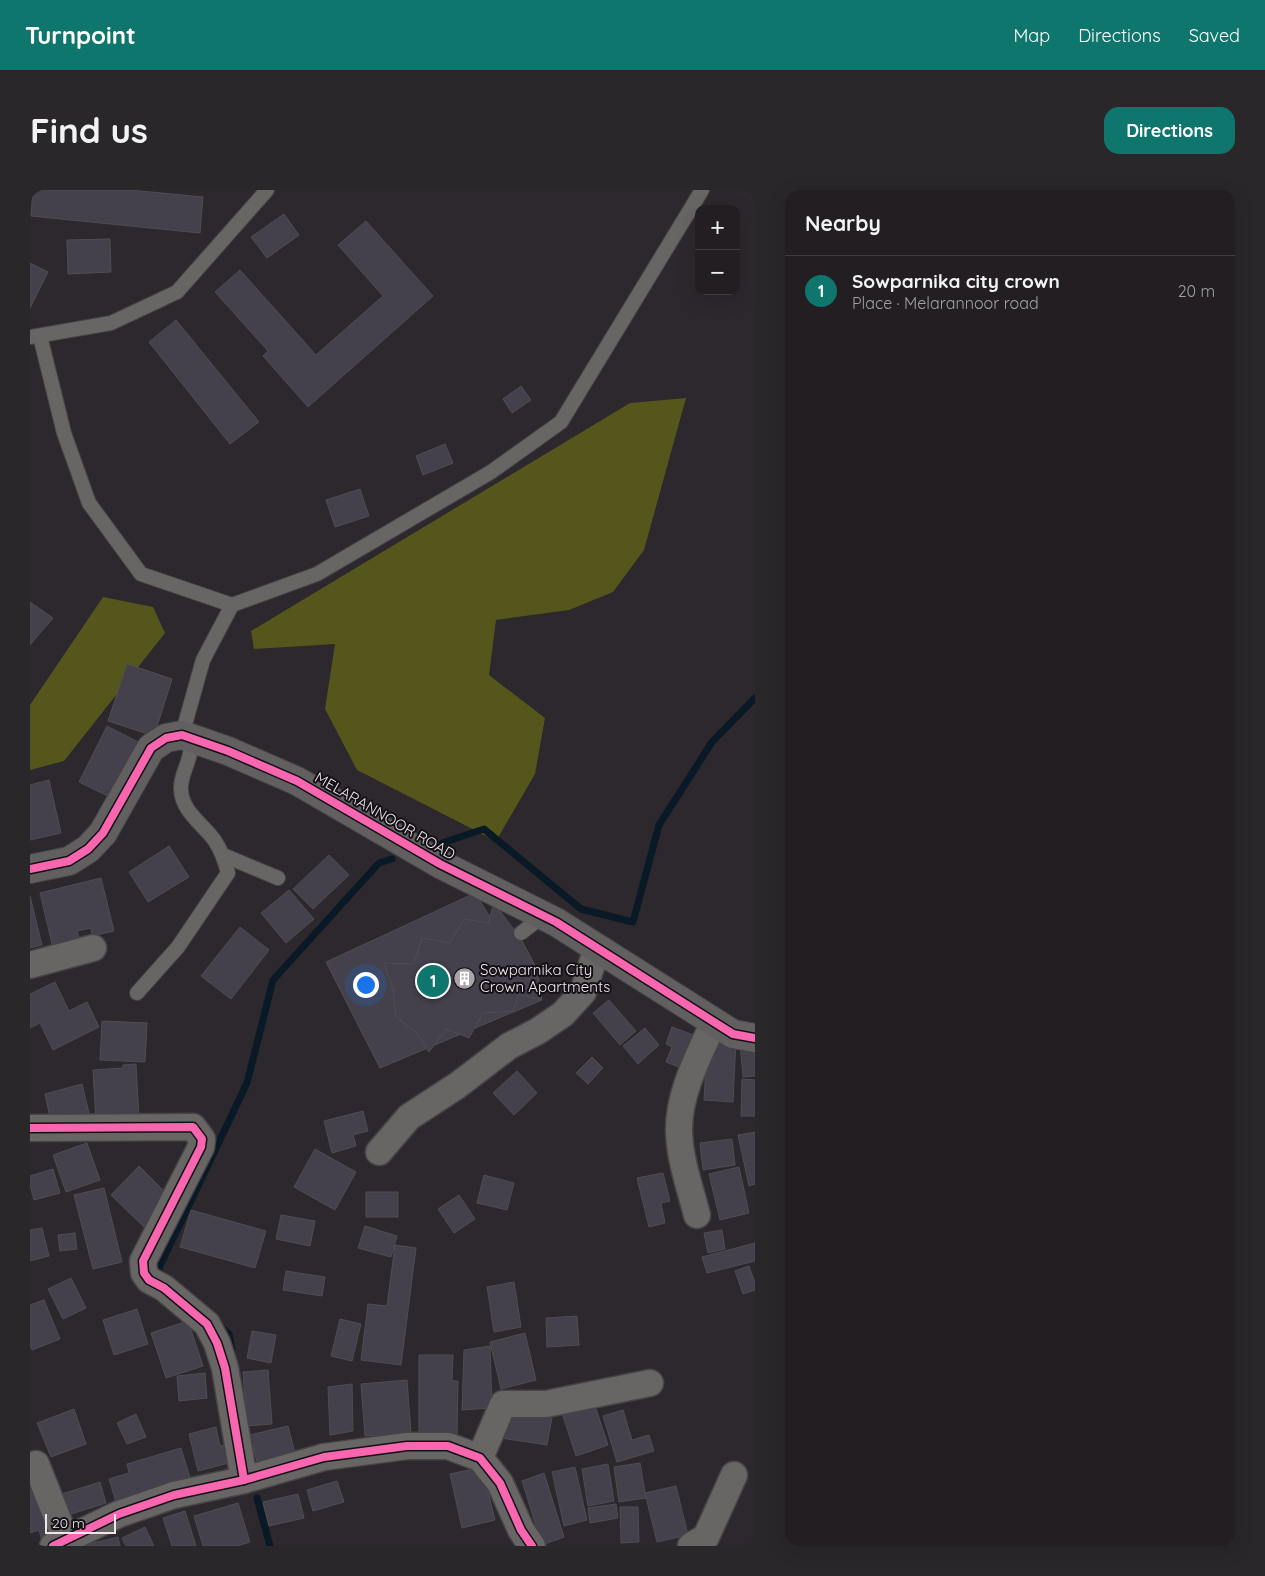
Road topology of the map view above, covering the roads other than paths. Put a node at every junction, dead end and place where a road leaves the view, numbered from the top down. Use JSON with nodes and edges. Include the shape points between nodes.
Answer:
{"nodes":[{"id":1,"x":267,"y":190,"type":"edge"},
{"id":2,"x":702,"y":190,"type":"edge"},
{"id":3,"x":35,"y":336,"type":"edge"},
{"id":4,"x":232,"y":605,"type":"junction"},
{"id":5,"x":187,"y":736,"type":"junction"},
{"id":6,"x":223,"y":855,"type":"junction"},
{"id":7,"x":30,"y":868,"type":"edge"},
{"id":8,"x":278,"y":878,"type":"dead end"},
{"id":9,"x":543,"y":916,"type":"junction"},
{"id":10,"x":521,"y":933,"type":"dead end"},
{"id":11,"x":93,"y":948,"type":"dead end"},
{"id":12,"x":597,"y":948,"type":"junction"},
{"id":13,"x":30,"y":966,"type":"edge"},
{"id":14,"x":137,"y":993,"type":"dead end"},
{"id":15,"x":714,"y":1022,"type":"junction"},
{"id":16,"x":755,"y":1038,"type":"edge"},
{"id":17,"x":30,"y":1128,"type":"edge"},
{"id":18,"x":379,"y":1152,"type":"dead end"},
{"id":19,"x":697,"y":1215,"type":"dead end"},
{"id":20,"x":650,"y":1383,"type":"dead end"},
{"id":21,"x":480,"y":1458,"type":"junction"},
{"id":22,"x":36,"y":1464,"type":"dead end"},
{"id":23,"x":734,"y":1475,"type":"dead end"},
{"id":24,"x":244,"y":1480,"type":"junction"},
{"id":25,"x":60,"y":1543,"type":"edge"},
{"id":26,"x":532,"y":1546,"type":"edge"},
{"id":27,"x":691,"y":1546,"type":"edge"}],
"edges":[{"from":1,"to":3,"type":"lane","via":[[177,292],[111,323]]},
{"from":2,"to":4,"type":"lane","via":[[561,422],[490,472],[317,574]]},
{"from":3,"to":4,"type":"lane","via":[[89,503],[141,574]]},
{"from":4,"to":5,"type":"lane","via":[[204,660]]},
{"from":5,"to":6,"type":"lane","via":[[190,754],[182,774],[181,792],[186,807]]},
{"from":5,"to":7,"type":"street","via":[[166,738],[151,748],[103,833],[88,849],[69,861]]},
{"from":5,"to":9,"type":"street","name":"MELARANNOOR ROAD","via":[[297,780],[440,864]]},
{"from":6,"to":8,"type":"lane"},
{"from":6,"to":14,"type":"lane","via":[[228,873],[178,947]]},
{"from":9,"to":10,"type":"lane"},
{"from":9,"to":12,"type":"street","name":"MELARANNOOR ROAD"},
{"from":11,"to":13,"type":"street"},
{"from":12,"to":15,"type":"street","name":"MELARANNOOR ROAD"},
{"from":12,"to":18,"type":"street","via":[[583,992],[563,1014],[509,1046],[409,1118]]},
{"from":15,"to":16,"type":"street","name":"MELARANNOOR ROAD","via":[[733,1034]]},
{"from":15,"to":19,"type":"street","via":[[682,1104],[679,1131]]},
{"from":17,"to":24,"type":"street","via":[[193,1127],[202,1139],[201,1147],[143,1261],[144,1273],[207,1324],[217,1342],[225,1368]]},
{"from":20,"to":21,"type":"street","via":[[546,1404],[503,1404]]},
{"from":21,"to":24,"type":"street","via":[[448,1446],[407,1446],[324,1457]]},
{"from":21,"to":26,"type":"street","via":[[500,1483],[520,1530]]},
{"from":22,"to":25,"type":"street"},
{"from":23,"to":27,"type":"street","via":[[706,1537]]},
{"from":24,"to":25,"type":"street","via":[[165,1498],[119,1514]]}]}
